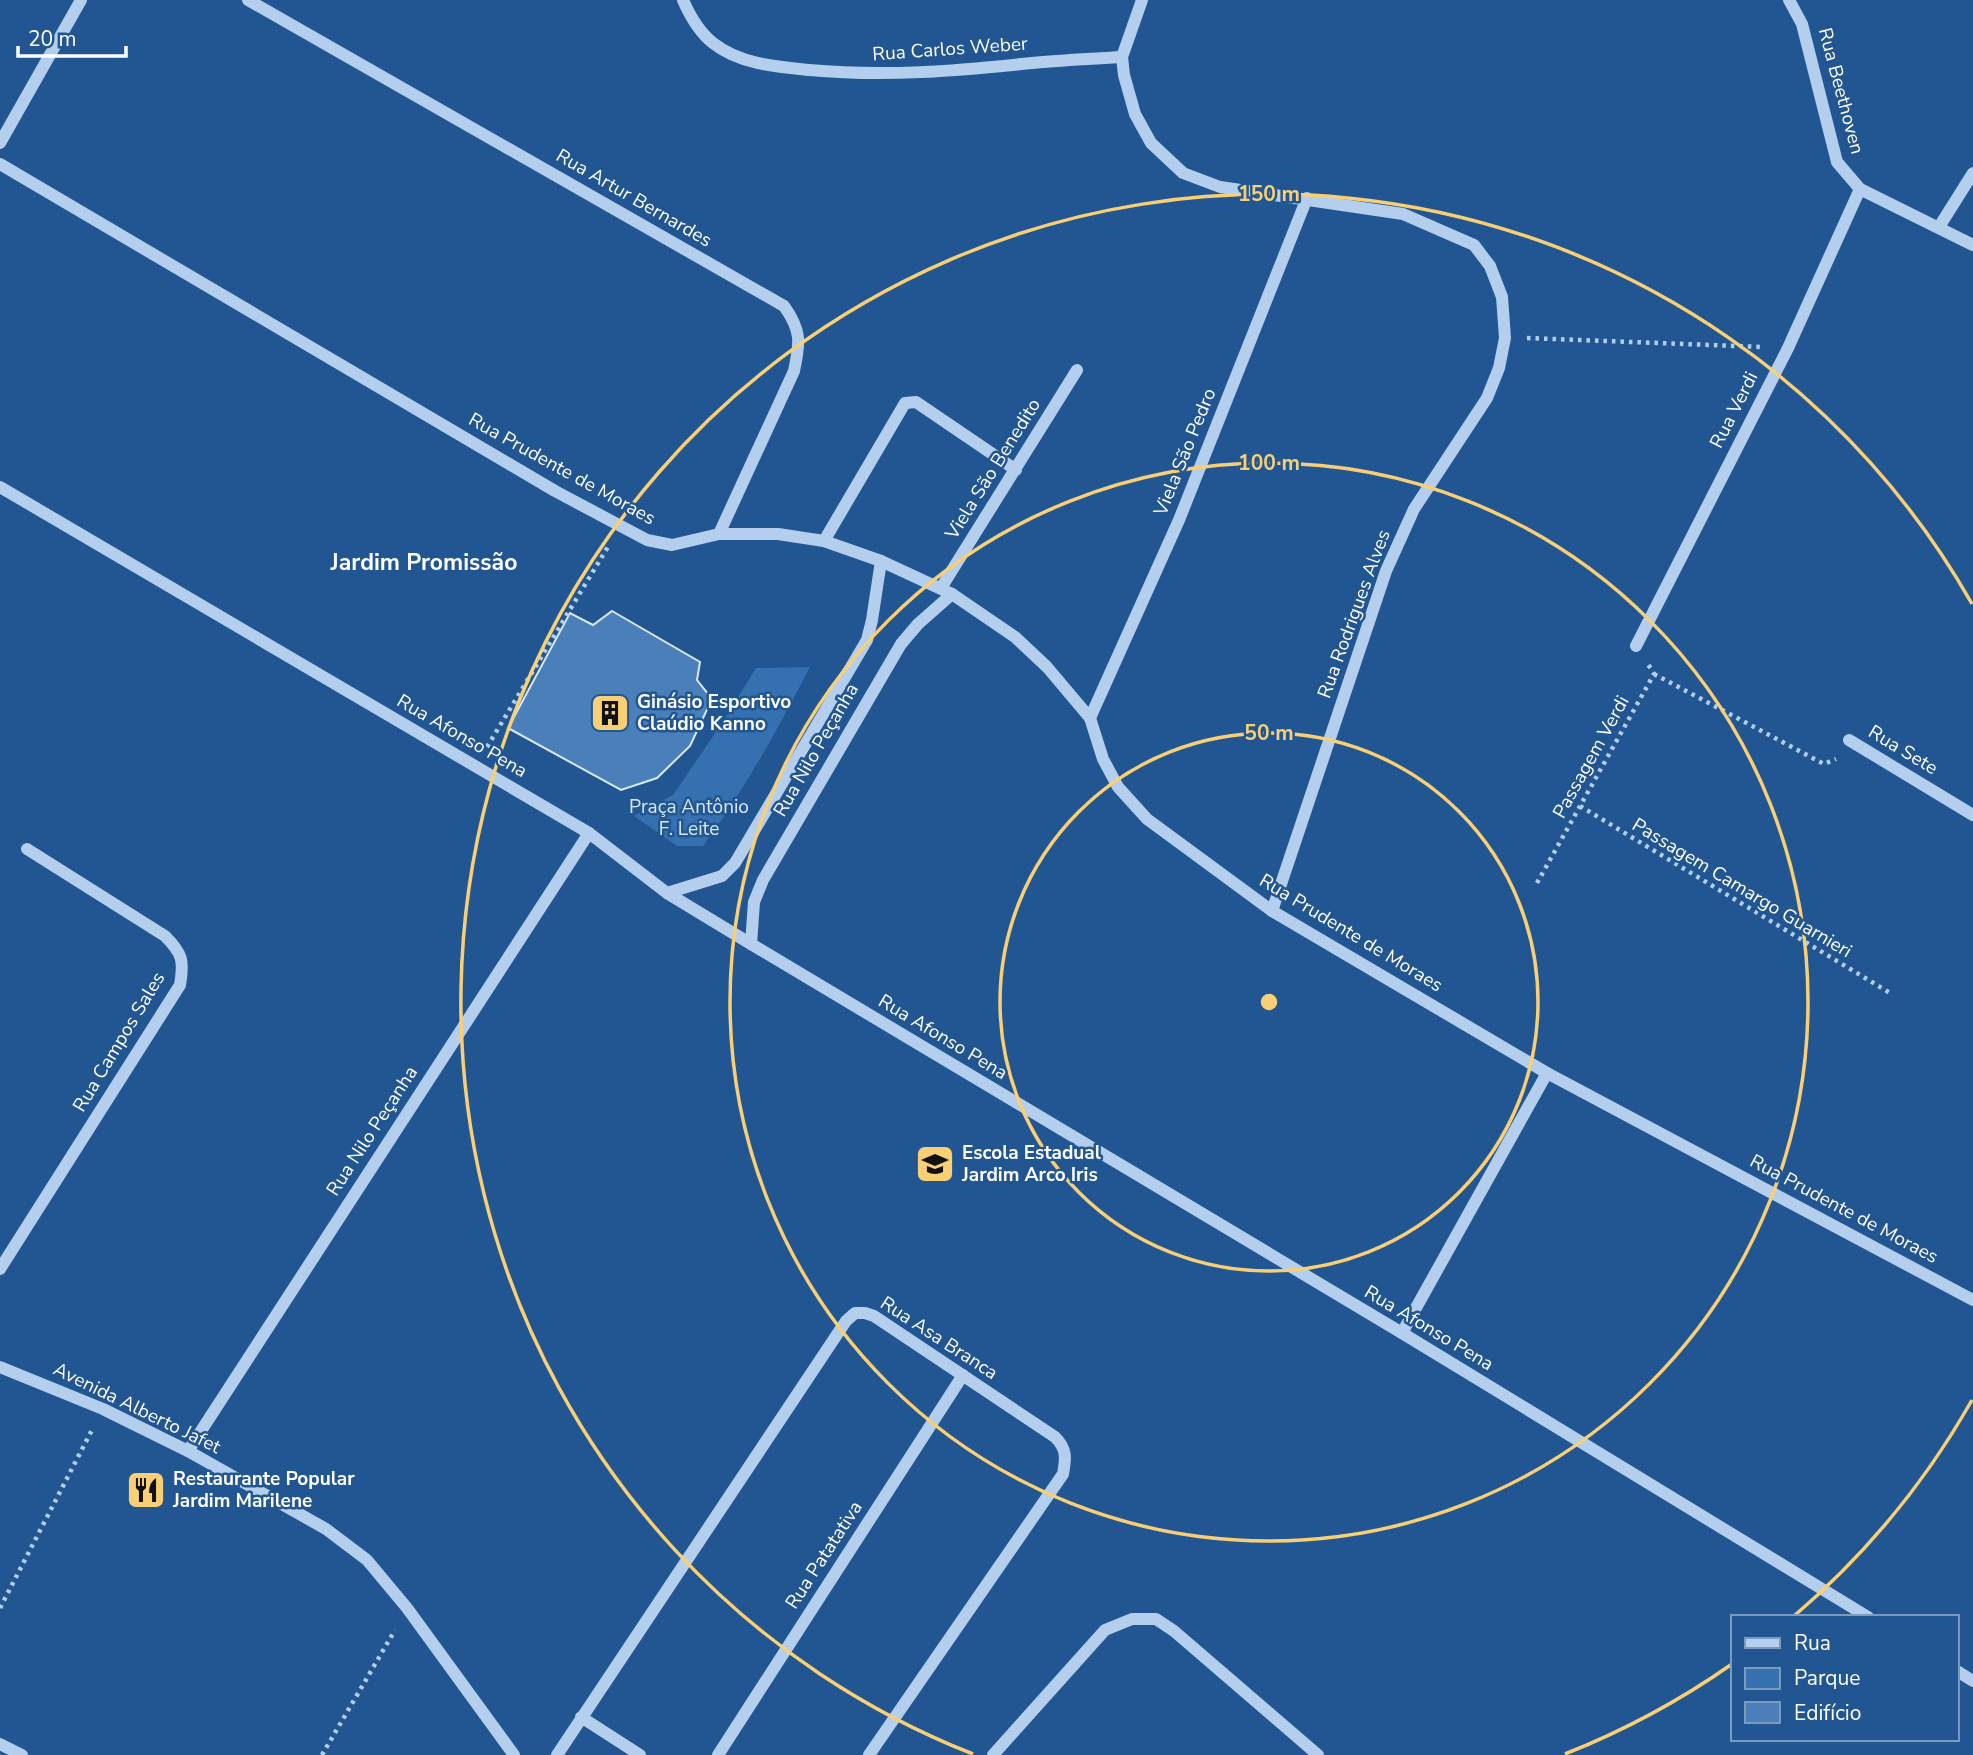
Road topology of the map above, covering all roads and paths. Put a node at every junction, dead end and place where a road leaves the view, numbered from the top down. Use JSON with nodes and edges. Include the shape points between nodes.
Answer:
{"nodes":[{"id":1,"x":81,"y":0,"type":"edge"},
{"id":2,"x":248,"y":0,"type":"edge"},
{"id":3,"x":683,"y":0,"type":"edge"},
{"id":4,"x":1142,"y":0,"type":"edge"},
{"id":5,"x":1789,"y":0,"type":"edge"},
{"id":6,"x":1122,"y":57,"type":"junction"},
{"id":7,"x":0,"y":143,"type":"edge"},
{"id":8,"x":0,"y":164,"type":"edge"},
{"id":9,"x":1973,"y":173,"type":"edge"},
{"id":10,"x":1860,"y":189,"type":"junction"},
{"id":11,"x":1307,"y":198,"type":"junction"},
{"id":12,"x":1939,"y":227,"type":"junction"},
{"id":13,"x":1973,"y":245,"type":"edge"},
{"id":14,"x":1505,"y":338,"type":"junction"},
{"id":15,"x":1788,"y":348,"type":"junction"},
{"id":16,"x":1077,"y":370,"type":"dead end"},
{"id":17,"x":1016,"y":470,"type":"junction"},
{"id":18,"x":0,"y":487,"type":"edge"},
{"id":19,"x":620,"y":526,"type":"junction"},
{"id":20,"x":719,"y":534,"type":"junction"},
{"id":21,"x":824,"y":541,"type":"junction"},
{"id":22,"x":881,"y":562,"type":"junction"},
{"id":23,"x":946,"y":591,"type":"junction"},
{"id":24,"x":1636,"y":646,"type":"joint"},
{"id":25,"x":1654,"y":674,"type":"junction"},
{"id":26,"x":1090,"y":718,"type":"junction"},
{"id":27,"x":1849,"y":740,"type":"joint"},
{"id":28,"x":475,"y":766,"type":"junction"},
{"id":29,"x":1580,"y":806,"type":"junction"},
{"id":30,"x":1973,"y":815,"type":"edge"},
{"id":31,"x":589,"y":833,"type":"junction"},
{"id":32,"x":27,"y":849,"type":"dead end"},
{"id":33,"x":1537,"y":883,"type":"dead end"},
{"id":34,"x":667,"y":893,"type":"junction"},
{"id":35,"x":1272,"y":911,"type":"junction"},
{"id":36,"x":751,"y":944,"type":"junction"},
{"id":37,"x":1890,"y":993,"type":"dead end"},
{"id":38,"x":1547,"y":1073,"type":"junction"},
{"id":39,"x":0,"y":1269,"type":"edge"},
{"id":40,"x":1973,"y":1300,"type":"edge"},
{"id":41,"x":1402,"y":1334,"type":"junction"},
{"id":42,"x":0,"y":1367,"type":"edge"},
{"id":43,"x":963,"y":1375,"type":"junction"},
{"id":44,"x":103,"y":1409,"type":"junction"},
{"id":45,"x":188,"y":1451,"type":"junction"},
{"id":46,"x":0,"y":1608,"type":"edge"},
{"id":47,"x":407,"y":1608,"type":"junction"},
{"id":48,"x":1865,"y":1615,"type":"edge"},
{"id":49,"x":581,"y":1717,"type":"junction"},
{"id":50,"x":0,"y":1744,"type":"edge"},
{"id":51,"x":21,"y":1755,"type":"edge"},
{"id":52,"x":322,"y":1755,"type":"edge"},
{"id":53,"x":514,"y":1755,"type":"edge"},
{"id":54,"x":557,"y":1755,"type":"edge"},
{"id":55,"x":640,"y":1755,"type":"edge"},
{"id":56,"x":718,"y":1755,"type":"edge"},
{"id":57,"x":869,"y":1755,"type":"edge"},
{"id":58,"x":993,"y":1755,"type":"edge"},
{"id":59,"x":1318,"y":1755,"type":"edge"}],
"edges":[{"from":1,"to":7,"type":"street"},
{"from":2,"to":20,"type":"street","name":"Rua Artur Bernardes","via":[[784,306],[796,322],[800,344],[794,371]]},
{"from":3,"to":6,"type":"street","name":"Rua Carlos Weber","via":[[691,19],[713,43],[745,60],[778,67],[859,75],[945,73]]},
{"from":4,"to":6,"type":"street"},
{"from":5,"to":10,"type":"street","name":"Rua Beethoven","via":[[1802,24],[1837,162]]},
{"from":6,"to":11,"type":"street","name":"Rua Rodrigues Alves","via":[[1135,114],[1151,143],[1183,173],[1220,187]]},
{"from":8,"to":19,"type":"street","name":"Rua Prudente de Moraes"},
{"from":9,"to":12,"type":"street"},
{"from":10,"to":12,"type":"street"},
{"from":10,"to":15,"type":"street","name":"Rua Verdi"},
{"from":11,"to":14,"type":"street","name":"Rua Rodrigues Alves","via":[[1404,214],[1474,245],[1490,266],[1502,297]]},
{"from":11,"to":26,"type":"street","name":"Viela São Pedro","via":[[1179,520]]},
{"from":12,"to":13,"type":"street"},
{"from":14,"to":15,"type":"path"},
{"from":14,"to":35,"type":"street","name":"Rua Rodrigues Alves","via":[[1487,398],[1414,509],[1387,571]]},
{"from":15,"to":24,"type":"street","name":"Rua Verdi"},
{"from":16,"to":17,"type":"street","name":"Viela São Benedito"},
{"from":17,"to":21,"type":"street","via":[[916,402],[905,403]]},
{"from":17,"to":23,"type":"street","name":"Viela São Benedito"},
{"from":18,"to":28,"type":"street","name":"Rua Afonso Pena"},
{"from":19,"to":20,"type":"street","name":"Rua Prudente de Moraes","via":[[647,540],[672,545]]},
{"from":19,"to":28,"type":"path"},
{"from":20,"to":21,"type":"street","name":"Rua Prudente de Moraes","via":[[778,534]]},
{"from":21,"to":22,"type":"street","name":"Rua Prudente de Moraes"},
{"from":22,"to":23,"type":"street","name":"Rua Prudente de Moraes"},
{"from":22,"to":34,"type":"street","name":"Rua Nilo Peçanha","via":[[867,640],[735,863],[722,876]]},
{"from":23,"to":26,"type":"street","name":"Rua Prudente de Moraes","via":[[1015,637]]},
{"from":23,"to":36,"type":"street","name":"Rua Nilo Peçanha","via":[[901,644],[763,880],[754,902]]},
{"from":24,"to":25,"type":"path"},
{"from":25,"to":27,"type":"path","via":[[1824,764],[1834,761]]},
{"from":25,"to":29,"type":"path","name":"Passagem Verdi"},
{"from":26,"to":35,"type":"street","name":"Rua Prudente de Moraes","via":[[1118,787],[1147,819]]},
{"from":27,"to":30,"type":"street","name":"Rua Sete"},
{"from":28,"to":31,"type":"street","name":"Rua Afonso Pena"},
{"from":29,"to":33,"type":"path","name":"Passagem Verdi"},
{"from":29,"to":37,"type":"path","name":"Passagem Camargo Guarnieri"},
{"from":31,"to":34,"type":"street","name":"Rua Afonso Pena"},
{"from":31,"to":45,"type":"street","name":"Rua Nilo Peçanha"},
{"from":32,"to":39,"type":"street","name":"Rua Campos Sales","via":[[165,936],[178,949],[183,965],[180,985]]},
{"from":34,"to":36,"type":"street","name":"Rua Afonso Pena"},
{"from":35,"to":38,"type":"street","name":"Rua Prudente de Moraes"},
{"from":36,"to":41,"type":"street","name":"Rua Afonso Pena"},
{"from":38,"to":40,"type":"street","name":"Rua Prudente de Moraes"},
{"from":38,"to":41,"type":"street"},
{"from":41,"to":48,"type":"street","name":"Rua Afonso Pena"},
{"from":42,"to":44,"type":"street","name":"Avenida Alberto Jafet"},
{"from":43,"to":49,"type":"street","name":"Rua Asa Branca","via":[[874,1316],[855,1313],[846,1321]]},
{"from":43,"to":56,"type":"street","name":"Rua Patatativa"},
{"from":43,"to":57,"type":"street","name":"Rua Asa Branca","via":[[1055,1437],[1064,1446],[1063,1474]]},
{"from":44,"to":45,"type":"street","name":"Avenida Alberto Jafet"},
{"from":44,"to":46,"type":"path"},
{"from":45,"to":47,"type":"street","name":"Avenida Alberto Jafet","via":[[326,1529],[367,1560]]},
{"from":47,"to":52,"type":"path"},
{"from":47,"to":53,"type":"street","name":"Avenida Alberto Jafet"},
{"from":49,"to":54,"type":"street","name":"Rua Asa Branca"},
{"from":49,"to":55,"type":"street"},
{"from":50,"to":51,"type":"street"},
{"from":58,"to":59,"type":"street","via":[[1105,1630],[1132,1619],[1156,1619]]}]}
